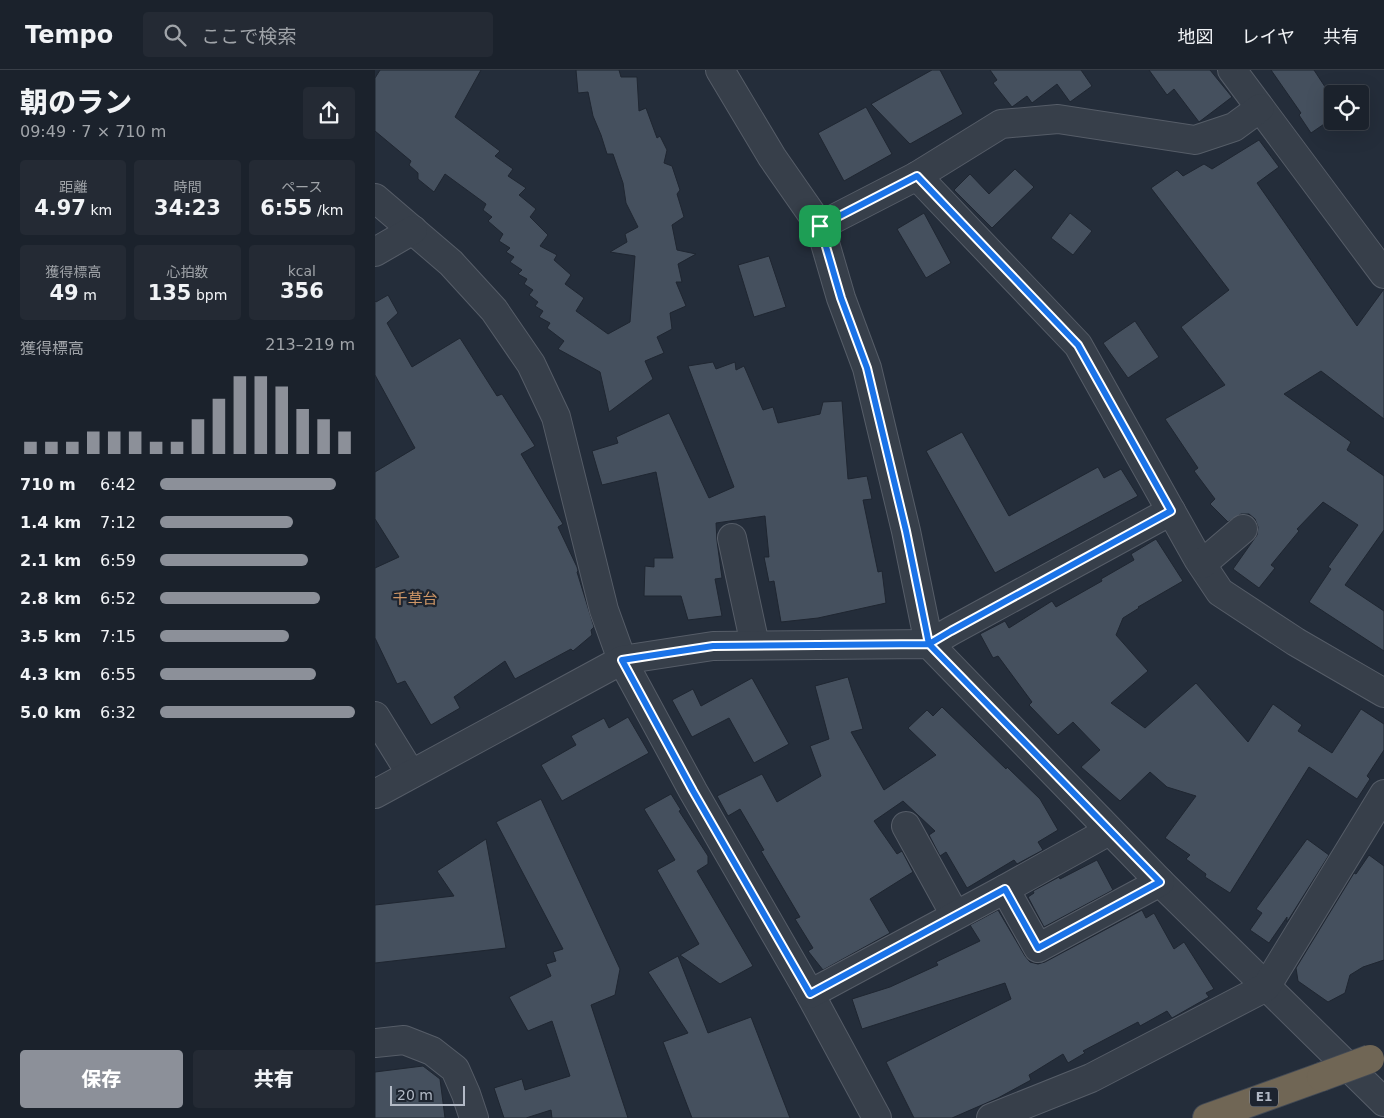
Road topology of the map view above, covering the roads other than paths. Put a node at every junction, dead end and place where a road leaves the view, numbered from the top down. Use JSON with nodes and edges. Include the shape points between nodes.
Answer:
{"nodes":[{"id":1,"x":720,"y":70,"type":"edge"},
{"id":2,"x":1232,"y":70,"type":"edge"},
{"id":3,"x":1260,"y":108,"type":"junction"},
{"id":4,"x":917,"y":176,"type":"junction"},
{"id":5,"x":375,"y":198,"type":"edge"},
{"id":6,"x":820,"y":226,"type":"junction"},
{"id":7,"x":413,"y":230,"type":"junction"},
{"id":8,"x":375,"y":252,"type":"edge"},
{"id":9,"x":1384,"y":274,"type":"edge"},
{"id":10,"x":1171,"y":511,"type":"junction"},
{"id":11,"x":1243,"y":529,"type":"dead end"},
{"id":12,"x":732,"y":537,"type":"dead end"},
{"id":13,"x":1202,"y":564,"type":"junction"},
{"id":14,"x":929,"y":644,"type":"junction"},
{"id":15,"x":755,"y":645,"type":"junction"},
{"id":16,"x":622,"y":660,"type":"junction"},
{"id":17,"x":1384,"y":693,"type":"edge"},
{"id":18,"x":375,"y":716,"type":"edge"},
{"id":19,"x":411,"y":774,"type":"junction"},
{"id":20,"x":375,"y":794,"type":"edge"},
{"id":21,"x":1384,"y":794,"type":"edge"},
{"id":22,"x":906,"y":826,"type":"dead end"},
{"id":23,"x":1109,"y":831,"type":"junction"},
{"id":24,"x":1160,"y":882,"type":"junction"},
{"id":25,"x":1005,"y":889,"type":"junction"},
{"id":26,"x":955,"y":915,"type":"junction"},
{"id":27,"x":1266,"y":987,"type":"junction"},
{"id":28,"x":810,"y":994,"type":"junction"},
{"id":29,"x":375,"y":1043,"type":"edge"},
{"id":30,"x":1377,"y":1056,"type":"edge"},
{"id":31,"x":1384,"y":1102,"type":"edge"},
{"id":32,"x":474,"y":1118,"type":"edge"},
{"id":33,"x":877,"y":1118,"type":"edge"},
{"id":34,"x":991,"y":1118,"type":"edge"},
{"id":35,"x":1207,"y":1118,"type":"edge"}],
"edges":[{"from":1,"to":6,"type":"street"},
{"from":2,"to":3,"type":"street"},
{"from":3,"to":4,"type":"street","via":[[1234,127],[1195,140],[1058,119],[1001,124]]},
{"from":3,"to":9,"type":"street"},
{"from":4,"to":6,"type":"street"},
{"from":4,"to":10,"type":"street","via":[[1078,345]]},
{"from":5,"to":7,"type":"street"},
{"from":6,"to":14,"type":"street","via":[[841,298],[867,368]]},
{"from":7,"to":8,"type":"street"},
{"from":7,"to":16,"type":"street","via":[[451,263],[494,310],[531,364],[556,418],[604,610]]},
{"from":10,"to":13,"type":"street"},
{"from":10,"to":14,"type":"street"},
{"from":11,"to":13,"type":"street"},
{"from":12,"to":15,"type":"street"},
{"from":13,"to":17,"type":"street","via":[[1220,592],[1296,642]]},
{"from":14,"to":15,"type":"street"},
{"from":14,"to":23,"type":"street"},
{"from":15,"to":16,"type":"street","via":[[713,646]]},
{"from":16,"to":19,"type":"street"},
{"from":16,"to":28,"type":"street"},
{"from":18,"to":19,"type":"street"},
{"from":19,"to":20,"type":"street"},
{"from":21,"to":27,"type":"street"},
{"from":22,"to":26,"type":"street"},
{"from":23,"to":24,"type":"street"},
{"from":23,"to":25,"type":"street"},
{"from":24,"to":25,"type":"street","via":[[1038,948]]},
{"from":24,"to":27,"type":"street"},
{"from":25,"to":26,"type":"street"},
{"from":26,"to":28,"type":"street"},
{"from":27,"to":31,"type":"street"},
{"from":27,"to":34,"type":"street","via":[[1091,1078]]},
{"from":28,"to":33,"type":"street"},
{"from":29,"to":32,"type":"street","via":[[404,1040],[432,1051],[455,1070]]},
{"from":30,"to":35,"type":"highway","number":"E1","bridge":true}]}
